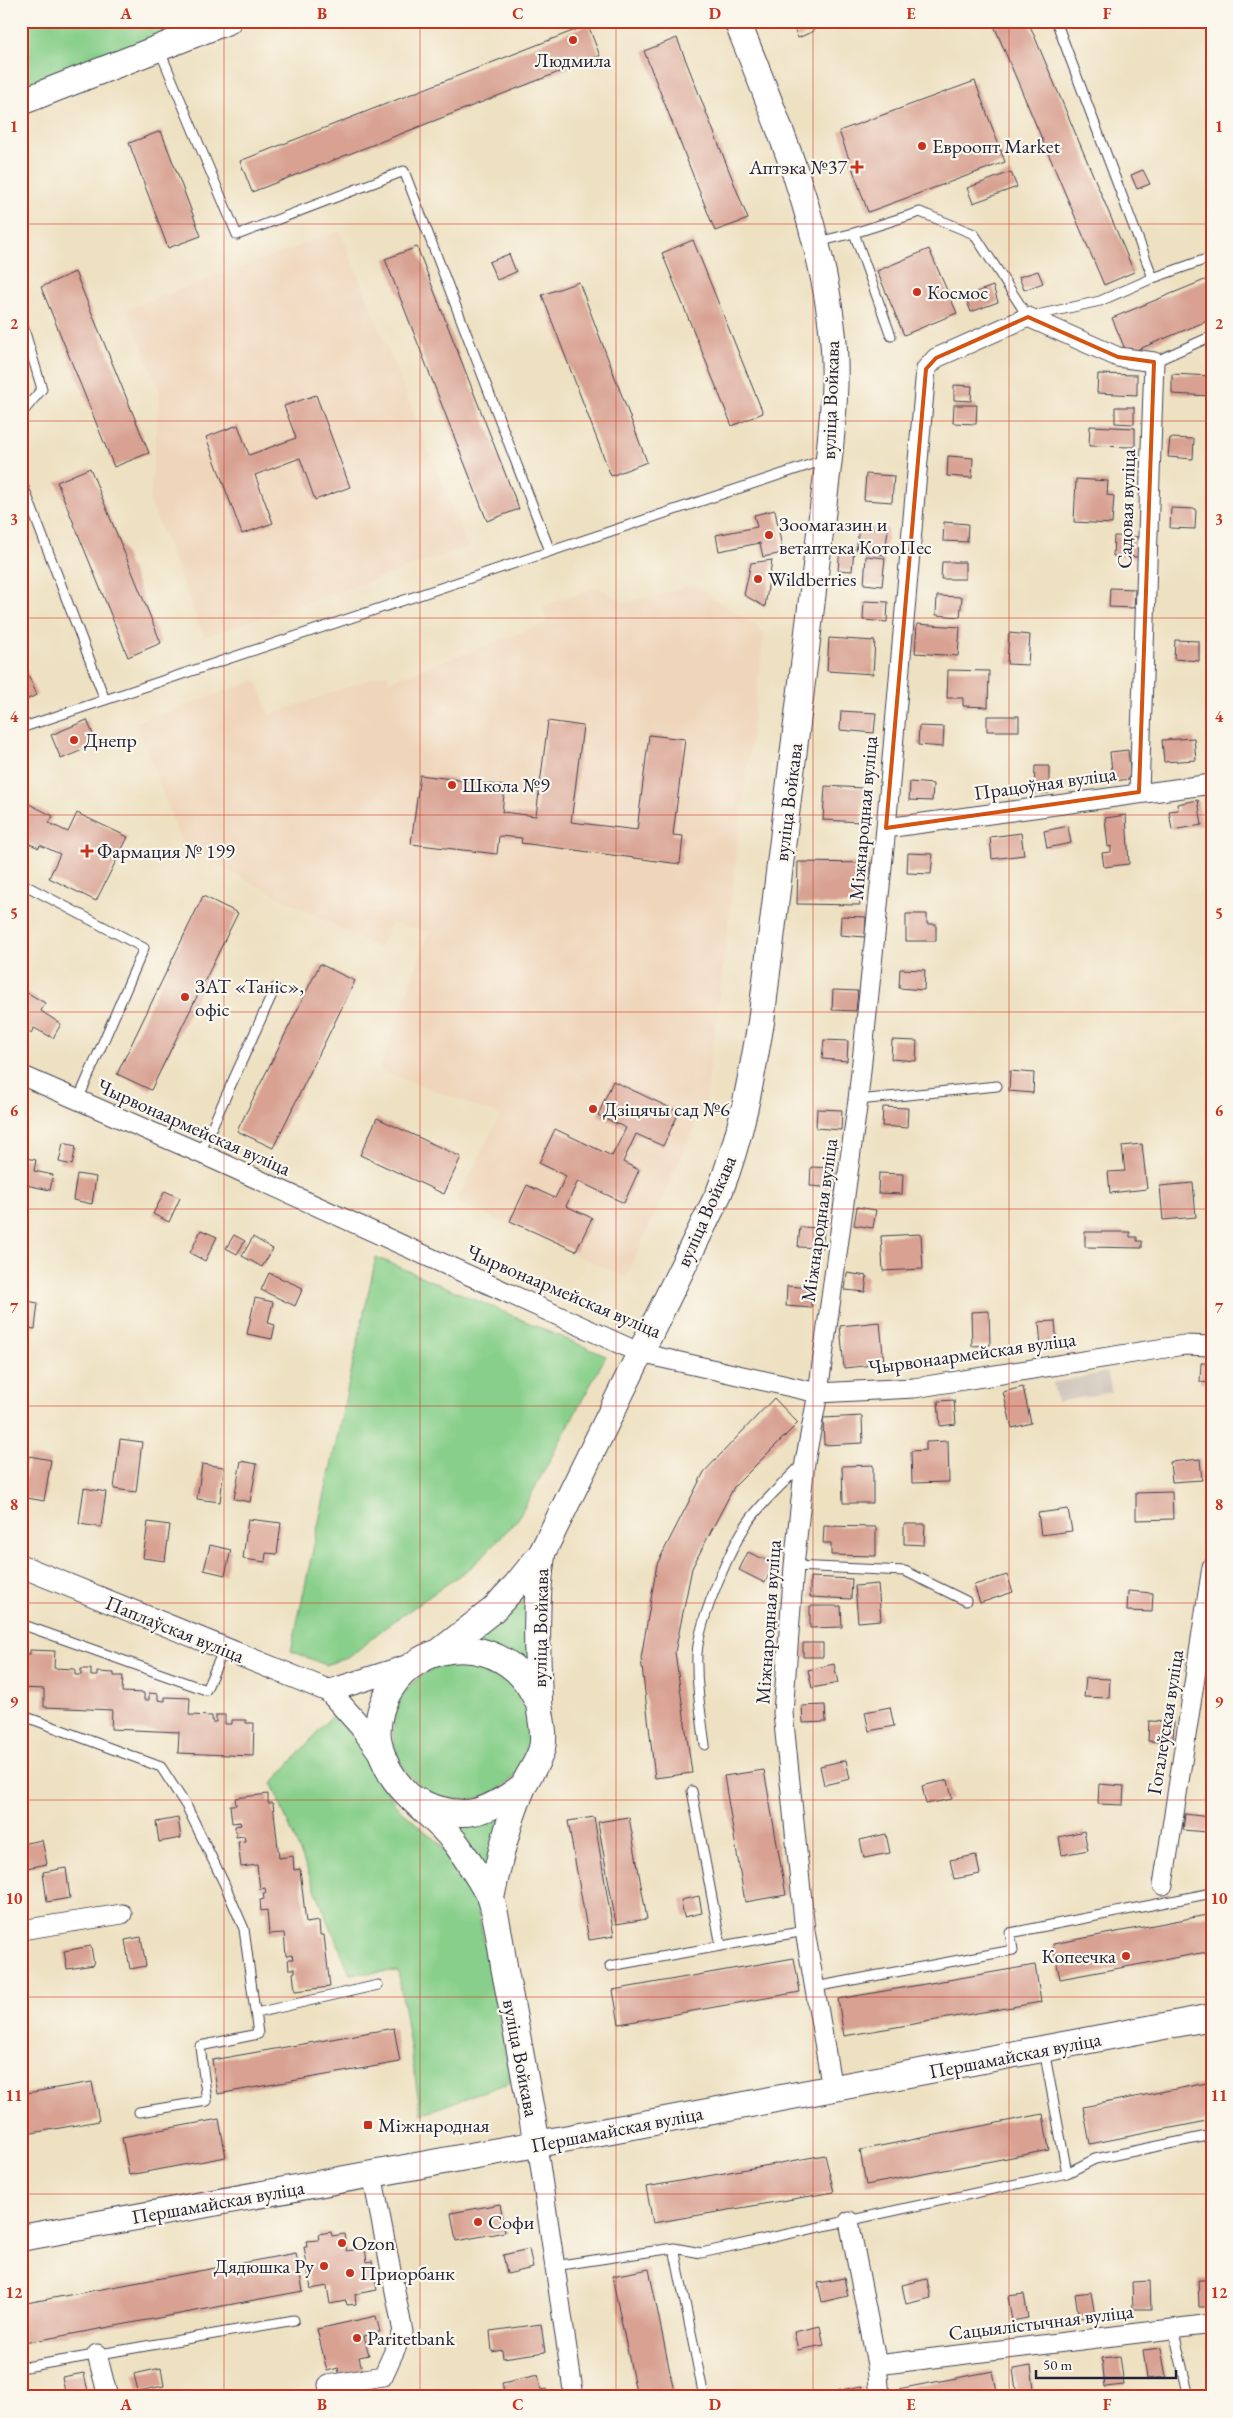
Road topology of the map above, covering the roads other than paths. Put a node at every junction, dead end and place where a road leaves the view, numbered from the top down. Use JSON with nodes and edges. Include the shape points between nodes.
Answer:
{"nodes":[{"id":1,"x":228,"y":21,"type":"edge"},
{"id":2,"x":738,"y":21,"type":"edge"},
{"id":3,"x":1056,"y":21,"type":"edge"},
{"id":4,"x":159,"y":48,"type":"junction"},
{"id":5,"x":21,"y":102,"type":"edge"},
{"id":6,"x":854,"y":233,"type":"junction"},
{"id":7,"x":815,"y":242,"type":"junction"},
{"id":8,"x":1212,"y":257,"type":"edge"},
{"id":9,"x":1153,"y":278,"type":"junction"},
{"id":10,"x":1028,"y":317,"type":"junction"},
{"id":11,"x":21,"y":319,"type":"edge"},
{"id":12,"x":891,"y":336,"type":"dead end"},
{"id":13,"x":1212,"y":336,"type":"edge"},
{"id":14,"x":1154,"y":362,"type":"junction"},
{"id":15,"x":21,"y":414,"type":"edge"},
{"id":16,"x":830,"y":458,"type":"junction"},
{"id":17,"x":21,"y":480,"type":"edge"},
{"id":18,"x":550,"y":551,"type":"junction"},
{"id":19,"x":105,"y":700,"type":"junction"},
{"id":20,"x":21,"y":728,"type":"edge"},
{"id":21,"x":1212,"y":784,"type":"edge"},
{"id":22,"x":1139,"y":792,"type":"junction"},
{"id":23,"x":886,"y":828,"type":"junction"},
{"id":24,"x":21,"y":883,"type":"edge"},
{"id":25,"x":275,"y":988,"type":"dead end"},
{"id":26,"x":21,"y":1075,"type":"edge"},
{"id":27,"x":997,"y":1086,"type":"dead end"},
{"id":28,"x":78,"y":1100,"type":"junction"},
{"id":29,"x":858,"y":1100,"type":"junction"},
{"id":30,"x":200,"y":1153,"type":"junction"},
{"id":31,"x":1212,"y":1346,"type":"edge"},
{"id":32,"x":640,"y":1353,"type":"junction"},
{"id":33,"x":818,"y":1393,"type":"junction"},
{"id":34,"x":805,"y":1462,"type":"junction"},
{"id":35,"x":542,"y":1553,"type":"junction"},
{"id":36,"x":21,"y":1566,"type":"edge"},
{"id":37,"x":794,"y":1566,"type":"junction"},
{"id":38,"x":1212,"y":1566,"type":"edge"},
{"id":39,"x":966,"y":1601,"type":"dead end"},
{"id":40,"x":21,"y":1624,"type":"edge"},
{"id":41,"x":224,"y":1649,"type":"junction"},
{"id":42,"x":439,"y":1652,"type":"junction"},
{"id":43,"x":410,"y":1665,"type":"junction"},
{"id":44,"x":329,"y":1691,"type":"junction"},
{"id":45,"x":539,"y":1704,"type":"junction"},
{"id":46,"x":21,"y":1714,"type":"edge"},
{"id":47,"x":705,"y":1745,"type":"dead end"},
{"id":48,"x":381,"y":1755,"type":"junction"},
{"id":49,"x":522,"y":1786,"type":"junction"},
{"id":50,"x":692,"y":1791,"type":"dead end"},
{"id":51,"x":412,"y":1798,"type":"junction"},
{"id":52,"x":1163,"y":1885,"type":"dead end"},
{"id":53,"x":1212,"y":1892,"type":"edge"},
{"id":54,"x":491,"y":1898,"type":"junction"},
{"id":55,"x":122,"y":1914,"type":"dead end"},
{"id":56,"x":21,"y":1930,"type":"edge"},
{"id":57,"x":805,"y":1931,"type":"junction"},
{"id":58,"x":721,"y":1946,"type":"junction"},
{"id":59,"x":610,"y":1966,"type":"dead end"},
{"id":60,"x":378,"y":1985,"type":"dead end"},
{"id":61,"x":815,"y":1987,"type":"junction"},
{"id":62,"x":256,"y":2013,"type":"junction"},
{"id":63,"x":1212,"y":2017,"type":"edge"},
{"id":64,"x":1044,"y":2050,"type":"junction"},
{"id":65,"x":832,"y":2089,"type":"junction"},
{"id":66,"x":139,"y":2112,"type":"dead end"},
{"id":67,"x":1212,"y":2135,"type":"edge"},
{"id":68,"x":537,"y":2144,"type":"junction"},
{"id":69,"x":1067,"y":2173,"type":"junction"},
{"id":70,"x":372,"y":2174,"type":"junction"},
{"id":71,"x":849,"y":2221,"type":"junction"},
{"id":72,"x":21,"y":2238,"type":"edge"},
{"id":73,"x":674,"y":2248,"type":"junction"},
{"id":74,"x":554,"y":2266,"type":"junction"},
{"id":75,"x":294,"y":2320,"type":"dead end"},
{"id":76,"x":1212,"y":2324,"type":"edge"},
{"id":77,"x":1173,"y":2328,"type":"junction"},
{"id":78,"x":96,"y":2354,"type":"junction"},
{"id":79,"x":21,"y":2362,"type":"edge"},
{"id":80,"x":877,"y":2365,"type":"junction"},
{"id":81,"x":108,"y":2397,"type":"edge"},
{"id":82,"x":331,"y":2397,"type":"edge"},
{"id":83,"x":574,"y":2397,"type":"edge"},
{"id":84,"x":704,"y":2397,"type":"edge"},
{"id":85,"x":880,"y":2397,"type":"edge"},
{"id":86,"x":1189,"y":2397,"type":"edge"}],
"edges":[{"from":1,"to":4,"type":"main road"},
{"from":2,"to":7,"type":"main road","name":"вуліца Войкава","via":[[769,99]]},
{"from":3,"to":9,"type":"lane"},
{"from":4,"to":5,"type":"main road"},
{"from":4,"to":18,"type":"lane","via":[[238,236],[404,171]]},
{"from":6,"to":7,"type":"lane"},
{"from":6,"to":10,"type":"lane","via":[[920,212],[974,234]]},
{"from":6,"to":12,"type":"lane"},
{"from":7,"to":16,"type":"main road","name":"вуліца Войкава","via":[[833,338]]},
{"from":8,"to":9,"type":"lane"},
{"from":9,"to":10,"type":"lane","via":[[1100,301]]},
{"from":10,"to":14,"type":"street","via":[[1118,357]]},
{"from":10,"to":23,"type":"street","name":"Міжнародная вуліца","via":[[936,358],[926,369]]},
{"from":11,"to":15,"type":"lane","via":[[42,389]]},
{"from":13,"to":14,"type":"lane"},
{"from":14,"to":22,"type":"street","name":"Садовая вуліца"},
{"from":16,"to":18,"type":"lane"},
{"from":16,"to":32,"type":"main road","name":"вуліца Войкава","via":[[761,1022],[748,1095],[719,1193]]},
{"from":17,"to":19,"type":"lane"},
{"from":18,"to":19,"type":"lane"},
{"from":19,"to":20,"type":"lane"},
{"from":21,"to":22,"type":"street","name":"Працоўная вуліца"},
{"from":22,"to":23,"type":"street","name":"Працоўная вуліца"},
{"from":23,"to":29,"type":"street","name":"Міжнародная вуліца"},
{"from":24,"to":28,"type":"lane","via":[[144,948]]},
{"from":25,"to":30,"type":"lane"},
{"from":26,"to":28,"type":"street","name":"Чырвонаармейская вуліца"},
{"from":27,"to":29,"type":"lane"},
{"from":28,"to":30,"type":"street","name":"Чырвонаармейская вуліца"},
{"from":29,"to":33,"type":"street","name":"Міжнародная вуліца"},
{"from":30,"to":32,"type":"street","name":"Чырвонаармейская вуліца"},
{"from":31,"to":33,"type":"street","name":"Чырвонаармейская вуліца","via":[[1184,1346],[914,1388]]},
{"from":32,"to":33,"type":"street","name":"Чырвонаармейская вуліца"},
{"from":32,"to":35,"type":"main road","name":"вуліца Войкава"},
{"from":33,"to":34,"type":"street","name":"Міжнародная вуліца"},
{"from":34,"to":37,"type":"street","name":"Міжнародная вуліца"},
{"from":34,"to":47,"type":"lane","via":[[755,1513],[727,1560],[711,1598],[697,1652],[698,1700]]},
{"from":35,"to":42,"type":"main road","name":"вуліца Войкава","via":[[493,1610]]},
{"from":35,"to":45,"type":"main road","name":"вуліца Войкава","via":[[537,1591]]},
{"from":36,"to":41,"type":"street","name":"Паплаўская вуліца"},
{"from":37,"to":39,"type":"lane","via":[[905,1571]]},
{"from":37,"to":57,"type":"street","name":"Міжнародная вуліца","via":[[783,1713]]},
{"from":38,"to":52,"type":"street","name":"Гогалеўская вуліца"},
{"from":40,"to":41,"type":"lane","via":[[206,1690]]},
{"from":41,"to":44,"type":"street","name":"Паплаўская вуліца"},
{"from":42,"to":43,"type":"main road","name":"вуліца Войкава"},
{"from":42,"to":45,"type":"main road","name":"вуліца Войкава","via":[[459,1648],[499,1658],[525,1680]]},
{"from":43,"to":44,"type":"street"},
{"from":43,"to":48,"type":"main road","name":"вуліца Войкава","via":[[396,1679],[379,1715]]},
{"from":44,"to":48,"type":"street","name":"Паплаўская вуліца"},
{"from":45,"to":49,"type":"main road","name":"вуліца Войкава","via":[[543,1725],[542,1747],[535,1768]]},
{"from":46,"to":62,"type":"lane","via":[[161,1768],[187,1807],[244,1929]]},
{"from":48,"to":51,"type":"main road","name":"вуліца Войкава","via":[[398,1786]]},
{"from":49,"to":51,"type":"main road","name":"вуліца Войкава","via":[[498,1805],[470,1814],[439,1811]]},
{"from":49,"to":54,"type":"main road","name":"вуліца Войкава","via":[[503,1844]]},
{"from":50,"to":58,"type":"lane"},
{"from":51,"to":54,"type":"main road","name":"вуліца Войкава","via":[[454,1841]]},
{"from":53,"to":61,"type":"lane","via":[[1010,1933],[1013,1950]]},
{"from":54,"to":68,"type":"main road","name":"вуліца Войкава"},
{"from":55,"to":56,"type":"street"},
{"from":57,"to":58,"type":"lane"},
{"from":57,"to":61,"type":"street","name":"Міжнародная вуліца"},
{"from":58,"to":59,"type":"lane"},
{"from":60,"to":62,"type":"lane"},
{"from":61,"to":65,"type":"street","name":"Міжнародная вуліца"},
{"from":62,"to":66,"type":"lane","via":[[258,2034],[200,2046],[207,2101]]},
{"from":63,"to":64,"type":"main road","name":"Першамайская вуліца"},
{"from":64,"to":65,"type":"main road","name":"Першамайская вуліца"},
{"from":64,"to":69,"type":"lane"},
{"from":65,"to":68,"type":"main road","name":"Першамайская вуліца"},
{"from":67,"to":69,"type":"lane","via":[[1095,2159]]},
{"from":68,"to":70,"type":"main road","name":"Першамайская вуліца"},
{"from":68,"to":74,"type":"street","name":"вуліца Войкава"},
{"from":69,"to":71,"type":"lane"},
{"from":70,"to":72,"type":"main road","name":"Першамайская вуліца"},
{"from":70,"to":82,"type":"street","via":[[403,2332],[383,2376],[328,2385]]},
{"from":71,"to":73,"type":"lane","via":[[700,2253]]},
{"from":71,"to":80,"type":"street"},
{"from":73,"to":74,"type":"lane"},
{"from":73,"to":84,"type":"lane"},
{"from":74,"to":83,"type":"street","name":"вуліца Войкава"},
{"from":75,"to":78,"type":"lane"},
{"from":76,"to":77,"type":"street","name":"Сацыялістычная вуліца"},
{"from":77,"to":80,"type":"street","name":"Сацыялістычная вуліца"},
{"from":77,"to":86,"type":"lane"},
{"from":78,"to":79,"type":"lane","via":[[26,2367]]},
{"from":78,"to":81,"type":"street"},
{"from":80,"to":85,"type":"street"}]}
